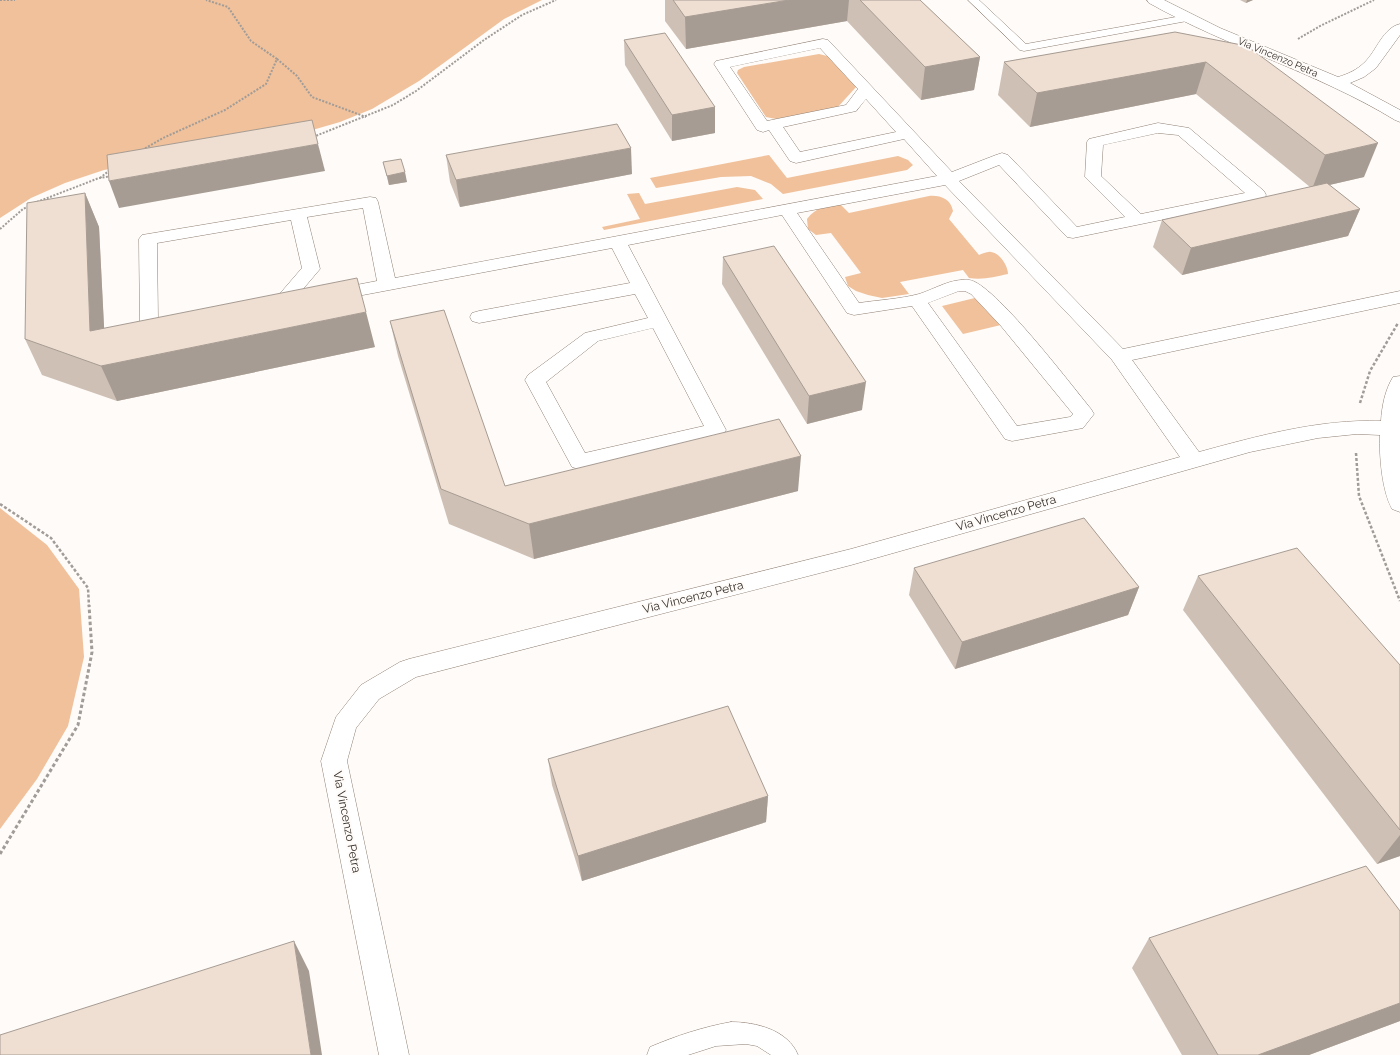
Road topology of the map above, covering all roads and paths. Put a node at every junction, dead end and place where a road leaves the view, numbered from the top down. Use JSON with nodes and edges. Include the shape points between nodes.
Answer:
{"nodes":[{"id":1,"x":0,"y":0,"type":"edge"},
{"id":2,"x":15,"y":0,"type":"edge"},
{"id":3,"x":206,"y":0,"type":"edge"},
{"id":4,"x":556,"y":0,"type":"edge"},
{"id":5,"x":973,"y":0,"type":"edge"},
{"id":6,"x":1154,"y":0,"type":"edge"},
{"id":7,"x":1374,"y":0,"type":"edge"},
{"id":8,"x":1187,"y":18,"type":"junction"},
{"id":9,"x":1400,"y":28,"type":"edge"},
{"id":10,"x":1270,"y":54,"type":"junction"},
{"id":11,"x":277,"y":59,"type":"junction"},
{"id":12,"x":1337,"y":83,"type":"junction"},
{"id":13,"x":866,"y":89,"type":"junction"},
{"id":14,"x":366,"y":117,"type":"junction"},
{"id":15,"x":1400,"y":117,"type":"edge"},
{"id":16,"x":773,"y":125,"type":"junction"},
{"id":17,"x":907,"y":134,"type":"junction"},
{"id":18,"x":312,"y":137,"type":"edge"},
{"id":19,"x":138,"y":152,"type":"edge"},
{"id":20,"x":114,"y":167,"type":"edge"},
{"id":21,"x":115,"y":175,"type":"edge"},
{"id":22,"x":99,"y":178,"type":"junction"},
{"id":23,"x":950,"y":179,"type":"junction"},
{"id":24,"x":787,"y":210,"type":"junction"},
{"id":25,"x":298,"y":213,"type":"junction"},
{"id":26,"x":1138,"y":220,"type":"junction"},
{"id":27,"x":0,"y":229,"type":"edge"},
{"id":28,"x":617,"y":242,"type":"junction"},
{"id":29,"x":387,"y":284,"type":"junction"},
{"id":30,"x":641,"y":287,"type":"junction"},
{"id":31,"x":1400,"y":297,"type":"edge"},
{"id":32,"x":917,"y":300,"type":"junction"},
{"id":33,"x":479,"y":317,"type":"dead end"},
{"id":34,"x":659,"y":321,"type":"junction"},
{"id":35,"x":186,"y":322,"type":"edge"},
{"id":36,"x":1120,"y":356,"type":"junction"},
{"id":37,"x":1400,"y":382,"type":"edge"},
{"id":38,"x":1390,"y":428,"type":"junction"},
{"id":39,"x":1194,"y":460,"type":"junction"},
{"id":40,"x":0,"y":504,"type":"edge"},
{"id":41,"x":1400,"y":504,"type":"edge"},
{"id":42,"x":0,"y":854,"type":"edge"},
{"id":43,"x":394,"y":1055,"type":"edge"},
{"id":44,"x":658,"y":1055,"type":"edge"},
{"id":45,"x":787,"y":1055,"type":"edge"}],
"edges":[{"from":1,"to":2,"type":"path"},
{"from":3,"to":11,"type":"path","via":[[228,7],[251,41]]},
{"from":4,"to":14,"type":"path","via":[[522,15],[416,91]]},
{"from":5,"to":8,"type":"lane","via":[[1024,48]]},
{"from":6,"to":8,"type":"street","name":"Via Vincenzo Petra"},
{"from":7,"to":10,"type":"path"},
{"from":8,"to":10,"type":"street","name":"Via Vincenzo Petra"},
{"from":9,"to":12,"type":"street","via":[[1387,40],[1366,69]]},
{"from":10,"to":12,"type":"street","name":"Via Vincenzo Petra"},
{"from":11,"to":14,"type":"path","via":[[297,76],[312,97]]},
{"from":11,"to":19,"type":"path","via":[[266,84],[225,110]]},
{"from":12,"to":15,"type":"street","name":"Via Vincenzo Petra","via":[[1379,103]]},
{"from":13,"to":16,"type":"street","via":[[850,108]]},
{"from":13,"to":16,"type":"street","via":[[823,43],[721,64],[763,127]]},
{"from":13,"to":17,"type":"street"},
{"from":14,"to":18,"type":"path"},
{"from":16,"to":17,"type":"street","via":[[796,158]]},
{"from":17,"to":23,"type":"street"},
{"from":20,"to":22,"type":"path"},
{"from":21,"to":22,"type":"path"},
{"from":22,"to":27,"type":"path","via":[[23,209]]},
{"from":23,"to":24,"type":"street"},
{"from":23,"to":26,"type":"street","via":[[1002,158],[1073,233]]},
{"from":23,"to":36,"type":"street"},
{"from":24,"to":28,"type":"street"},
{"from":24,"to":32,"type":"street","via":[[854,309]]},
{"from":25,"to":29,"type":"street","via":[[370,202]]},
{"from":25,"to":29,"type":"street","via":[[311,268],[273,306]]},
{"from":25,"to":35,"type":"street","via":[[148,239],[149,329]]},
{"from":26,"to":26,"type":"street","via":[[1251,197],[1258,195],[1183,131],[1158,128],[1095,142],[1093,177]]},
{"from":28,"to":29,"type":"street"},
{"from":28,"to":30,"type":"street"},
{"from":30,"to":33,"type":"street"},
{"from":30,"to":34,"type":"street"},
{"from":31,"to":36,"type":"street"},
{"from":32,"to":32,"type":"street","via":[[1012,434],[1076,423],[1084,414],[977,288],[970,285],[958,286]]},
{"from":34,"to":34,"type":"street","via":[[716,430],[579,462],[535,380],[592,338]]},
{"from":36,"to":39,"type":"street"},
{"from":37,"to":38,"type":"street","via":[[1391,407]]},
{"from":38,"to":39,"type":"street","name":"Via Vincenzo Petra","via":[[1357,427],[1318,431]]},
{"from":38,"to":41,"type":"street","via":[[1392,462]]},
{"from":39,"to":43,"type":"street","name":"Via Vincenzo Petra","via":[[850,557],[409,669],[370,692],[345,724],[334,761]]},
{"from":40,"to":42,"type":"path","via":[[51,538],[88,588],[92,652],[78,725]]},
{"from":44,"to":45,"type":"lane","via":[[714,1035],[738,1032],[764,1036]]}]}
